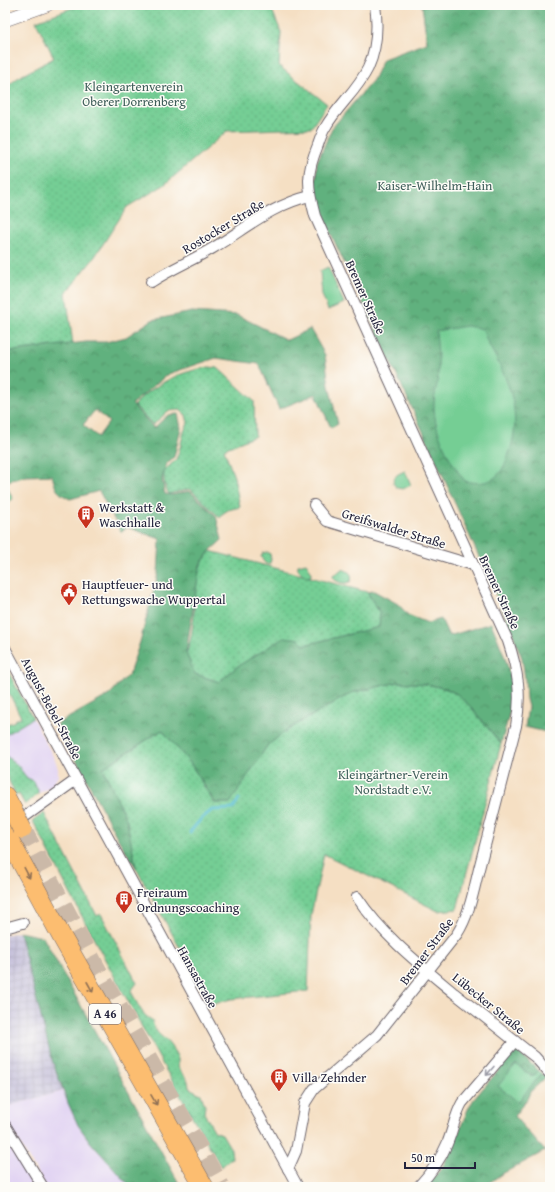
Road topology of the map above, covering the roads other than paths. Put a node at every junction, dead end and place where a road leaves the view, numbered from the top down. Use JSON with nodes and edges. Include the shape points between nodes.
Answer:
{"nodes":[{"id":1,"x":47,"y":5,"type":"edge"},
{"id":2,"x":375,"y":5,"type":"edge"},
{"id":3,"x":5,"y":20,"type":"edge"},
{"id":4,"x":310,"y":196,"type":"junction"},
{"id":5,"x":151,"y":282,"type":"dead end"},
{"id":6,"x":314,"y":505,"type":"dead end"},
{"id":7,"x":473,"y":565,"type":"junction"},
{"id":8,"x":5,"y":648,"type":"edge"},
{"id":9,"x":76,"y":780,"type":"junction"},
{"id":10,"x":5,"y":796,"type":"edge"},
{"id":11,"x":11,"y":829,"type":"edge"},
{"id":12,"x":358,"y":897,"type":"dead end"},
{"id":13,"x":23,"y":923,"type":"dead end"},
{"id":14,"x":5,"y":928,"type":"edge"},
{"id":15,"x":428,"y":971,"type":"junction"},
{"id":16,"x":515,"y":1041,"type":"junction"},
{"id":17,"x":550,"y":1074,"type":"edge"},
{"id":18,"x":5,"y":1125,"type":"edge"},
{"id":19,"x":288,"y":1169,"type":"junction"},
{"id":20,"x":43,"y":1187,"type":"edge"},
{"id":21,"x":204,"y":1187,"type":"edge"},
{"id":22,"x":298,"y":1187,"type":"edge"},
{"id":23,"x":418,"y":1187,"type":"edge"}],
"edges":[{"from":1,"to":3,"type":"street"},
{"from":2,"to":4,"type":"street","name":"Bremer Straße","via":[[376,36],[372,57],[359,84],[325,128],[311,161],[308,179]]},
{"from":4,"to":5,"type":"street","name":"Rostocker Straße","via":[[260,216],[211,250]]},
{"from":4,"to":7,"type":"street","name":"Bremer Straße","via":[[315,216]]},
{"from":6,"to":7,"type":"street","name":"Greifswalder Straße","via":[[327,522]]},
{"from":7,"to":15,"type":"street","name":"Bremer Straße","via":[[508,641],[516,665],[520,692],[518,715],[465,920]]},
{"from":8,"to":9,"type":"street","name":"August-Bebel-Straße"},
{"from":9,"to":11,"type":"street"},
{"from":9,"to":19,"type":"street","name":"Hansastraße"},
{"from":10,"to":11,"type":"highway","number":"A 46"},
{"from":11,"to":21,"type":"highway","number":"A 46","one_way":true,"via":[[63,939]]},
{"from":12,"to":15,"type":"street","name":"Lübecker Straße","via":[[365,909],[392,939]]},
{"from":13,"to":14,"type":"street"},
{"from":15,"to":16,"type":"street","name":"Lübecker Straße"},
{"from":15,"to":19,"type":"street","name":"Bremer Straße","via":[[377,1035],[314,1089],[306,1103],[296,1151]]},
{"from":16,"to":17,"type":"street","name":"Lübecker Straße","via":[[535,1057]]},
{"from":16,"to":23,"type":"street","one_way":true,"via":[[462,1103],[442,1157]]},
{"from":18,"to":20,"type":"street"},
{"from":19,"to":22,"type":"street","name":"Hansastraße"}]}
